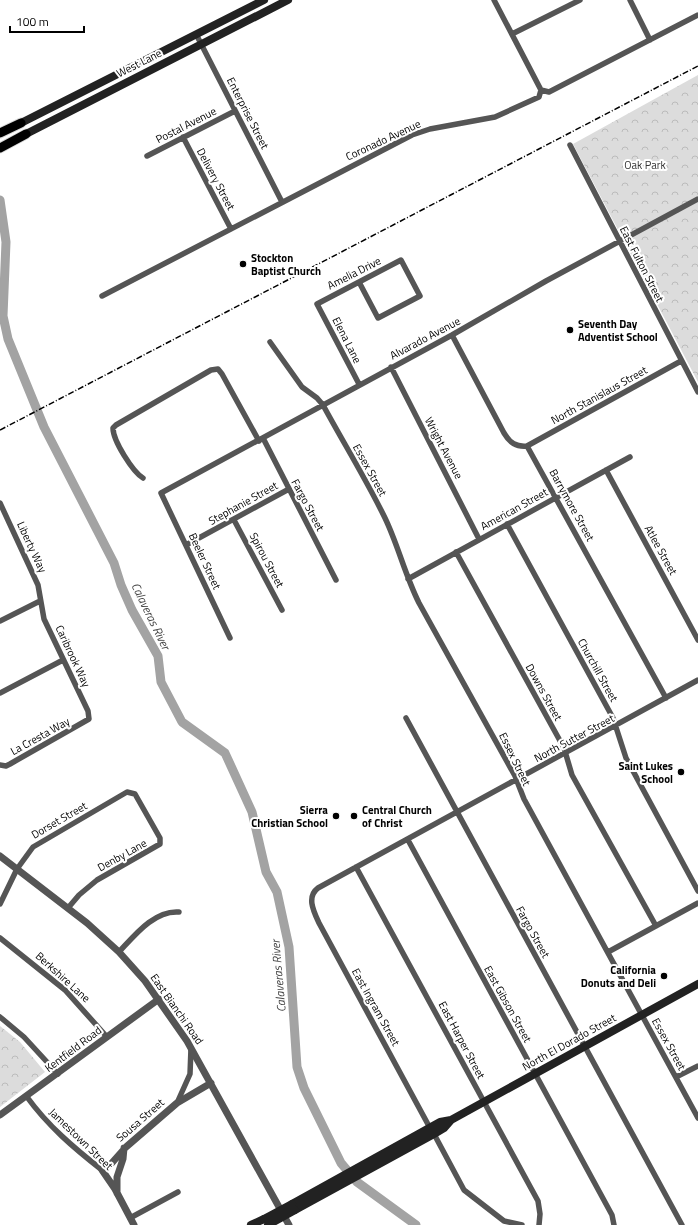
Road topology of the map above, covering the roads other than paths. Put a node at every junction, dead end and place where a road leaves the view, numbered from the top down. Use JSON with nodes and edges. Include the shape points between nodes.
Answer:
{"nodes":[{"id":1,"x":264,"y":0,"type":"edge"},
{"id":2,"x":288,"y":0,"type":"edge"},
{"id":3,"x":494,"y":0,"type":"edge"},
{"id":4,"x":580,"y":0,"type":"edge"},
{"id":5,"x":630,"y":0,"type":"edge"},
{"id":6,"x":698,"y":15,"type":"edge"},
{"id":7,"x":196,"y":34,"type":"junction"},
{"id":8,"x":512,"y":34,"type":"junction"},
{"id":9,"x":650,"y":40,"type":"junction"},
{"id":10,"x":201,"y":45,"type":"junction"},
{"id":11,"x":134,"y":67,"type":"junction"},
{"id":12,"x":86,"y":90,"type":"junction"},
{"id":13,"x":541,"y":90,"type":"junction"},
{"id":14,"x":106,"y":93,"type":"junction"},
{"id":15,"x":235,"y":111,"type":"junction"},
{"id":16,"x":67,"y":114,"type":"junction"},
{"id":17,"x":21,"y":123,"type":"joint"},
{"id":18,"x":0,"y":133,"type":"edge"},
{"id":19,"x":26,"y":134,"type":"joint"},
{"id":20,"x":183,"y":138,"type":"junction"},
{"id":21,"x":570,"y":145,"type":"dead end"},
{"id":22,"x":0,"y":148,"type":"edge"},
{"id":23,"x":147,"y":156,"type":"dead end"},
{"id":24,"x":698,"y":199,"type":"edge"},
{"id":25,"x":282,"y":202,"type":"junction"},
{"id":26,"x":231,"y":229,"type":"junction"},
{"id":27,"x":620,"y":242,"type":"junction"},
{"id":28,"x":359,"y":282,"type":"junction"},
{"id":29,"x":102,"y":296,"type":"dead end"},
{"id":30,"x":317,"y":304,"type":"joint"},
{"id":31,"x":452,"y":335,"type":"junction"},
{"id":32,"x":270,"y":342,"type":"dead end"},
{"id":33,"x":681,"y":361,"type":"junction"},
{"id":34,"x":391,"y":367,"type":"junction"},
{"id":35,"x":359,"y":384,"type":"junction"},
{"id":36,"x":698,"y":392,"type":"edge"},
{"id":37,"x":323,"y":405,"type":"junction"},
{"id":38,"x":261,"y":440,"type":"junction"},
{"id":39,"x":528,"y":446,"type":"junction"},
{"id":40,"x":630,"y":457,"type":"dead end"},
{"id":41,"x":606,"y":470,"type":"junction"},
{"id":42,"x":143,"y":478,"type":"dead end"},
{"id":43,"x":289,"y":489,"type":"junction"},
{"id":44,"x":161,"y":493,"type":"joint"},
{"id":45,"x":556,"y":497,"type":"junction"},
{"id":46,"x":0,"y":503,"type":"edge"},
{"id":47,"x":234,"y":520,"type":"junction"},
{"id":48,"x":507,"y":524,"type":"junction"},
{"id":49,"x":479,"y":539,"type":"junction"},
{"id":50,"x":186,"y":545,"type":"junction"},
{"id":51,"x":456,"y":552,"type":"junction"},
{"id":52,"x":408,"y":579,"type":"junction"},
{"id":53,"x":336,"y":580,"type":"dead end"},
{"id":54,"x":40,"y":601,"type":"junction"},
{"id":55,"x":282,"y":610,"type":"dead end"},
{"id":56,"x":0,"y":621,"type":"edge"},
{"id":57,"x":230,"y":638,"type":"dead end"},
{"id":58,"x":698,"y":640,"type":"edge"},
{"id":59,"x":63,"y":660,"type":"junction"},
{"id":60,"x":698,"y":680,"type":"edge"},
{"id":61,"x":0,"y":693,"type":"edge"},
{"id":62,"x":666,"y":698,"type":"junction"},
{"id":63,"x":406,"y":718,"type":"dead end"},
{"id":64,"x":89,"y":719,"type":"joint"},
{"id":65,"x":616,"y":726,"type":"junction"},
{"id":66,"x":565,"y":754,"type":"junction"},
{"id":67,"x":0,"y":765,"type":"edge"},
{"id":68,"x":517,"y":780,"type":"junction"},
{"id":69,"x":132,"y":792,"type":"joint"},
{"id":70,"x":458,"y":811,"type":"junction"},
{"id":71,"x":408,"y":840,"type":"junction"},
{"id":72,"x":0,"y":856,"type":"edge"},
{"id":73,"x":356,"y":867,"type":"junction"},
{"id":74,"x":17,"y":869,"type":"junction"},
{"id":75,"x":698,"y":891,"type":"edge"},
{"id":76,"x":312,"y":894,"type":"joint"},
{"id":77,"x":698,"y":903,"type":"edge"},
{"id":78,"x":0,"y":904,"type":"edge"},
{"id":79,"x":68,"y":908,"type":"junction"},
{"id":80,"x":179,"y":912,"type":"dead end"},
{"id":81,"x":656,"y":926,"type":"junction"},
{"id":82,"x":0,"y":938,"type":"edge"},
{"id":83,"x":119,"y":952,"type":"junction"},
{"id":84,"x":608,"y":952,"type":"junction"},
{"id":85,"x":698,"y":984,"type":"edge"},
{"id":86,"x":159,"y":999,"type":"junction"},
{"id":87,"x":642,"y":1015,"type":"junction"},
{"id":88,"x":0,"y":1017,"type":"edge"},
{"id":89,"x":107,"y":1037,"type":"junction"},
{"id":90,"x":584,"y":1046,"type":"junction"},
{"id":91,"x":191,"y":1048,"type":"junction"},
{"id":92,"x":698,"y":1066,"type":"edge"},
{"id":93,"x":535,"y":1073,"type":"junction"},
{"id":94,"x":58,"y":1074,"type":"junction"},
{"id":95,"x":676,"y":1077,"type":"junction"},
{"id":96,"x":211,"y":1083,"type":"junction"},
{"id":97,"x":27,"y":1097,"type":"junction"},
{"id":98,"x":484,"y":1102,"type":"junction"},
{"id":99,"x":177,"y":1103,"type":"junction"},
{"id":100,"x":0,"y":1115,"type":"edge"},
{"id":101,"x":698,"y":1118,"type":"edge"},
{"id":102,"x":432,"y":1131,"type":"junction"},
{"id":103,"x":124,"y":1148,"type":"junction"},
{"id":104,"x":102,"y":1170,"type":"junction"},
{"id":105,"x":178,"y":1192,"type":"dead end"},
{"id":106,"x":117,"y":1193,"type":"junction"},
{"id":107,"x":130,"y":1218,"type":"junction"},
{"id":108,"x":266,"y":1222,"type":"edge"},
{"id":109,"x":134,"y":1225,"type":"edge"},
{"id":110,"x":251,"y":1225,"type":"edge"},
{"id":111,"x":288,"y":1225,"type":"edge"},
{"id":112,"x":522,"y":1225,"type":"edge"},
{"id":113,"x":539,"y":1225,"type":"edge"},
{"id":114,"x":614,"y":1225,"type":"edge"},
{"id":115,"x":682,"y":1225,"type":"edge"}],
"edges":[{"from":1,"to":7,"type":"main road","name":"West Lane"},
{"from":2,"to":10,"type":"main road","name":"West Lane"},
{"from":3,"to":8,"type":"street"},
{"from":4,"to":8,"type":"street"},
{"from":5,"to":9,"type":"street"},
{"from":6,"to":9,"type":"street"},
{"from":7,"to":10,"type":"street","name":"Enterprise Street"},
{"from":7,"to":11,"type":"main road","name":"West Lane"},
{"from":8,"to":13,"type":"street"},
{"from":9,"to":13,"type":"street","via":[[548,92]]},
{"from":10,"to":14,"type":"main road","name":"West Lane"},
{"from":10,"to":15,"type":"street","name":"Enterprise Street"},
{"from":11,"to":12,"type":"main road","name":"West Lane"},
{"from":11,"to":14,"type":"main road","via":[[108,85]]},
{"from":12,"to":16,"type":"main road","via":[[87,97],[75,104]]},
{"from":12,"to":17,"type":"main road","name":"West Lane"},
{"from":13,"to":25,"type":"street","name":"Coronado Avenue","via":[[539,97],[495,118],[435,128],[412,135]]},
{"from":14,"to":16,"type":"main road","name":"West Lane"},
{"from":15,"to":20,"type":"street","name":"Postal Avenue"},
{"from":15,"to":25,"type":"street","name":"Enterprise Street"},
{"from":16,"to":19,"type":"main road","name":"West Lane"},
{"from":17,"to":18,"type":"main road","name":"West Lane"},
{"from":19,"to":22,"type":"main road","name":"West Lane"},
{"from":20,"to":23,"type":"street","name":"Postal Avenue"},
{"from":20,"to":26,"type":"street","name":"Delivery Street"},
{"from":21,"to":27,"type":"street","name":"East Fulton Street"},
{"from":24,"to":27,"type":"street","name":"Alvarado Avenue"},
{"from":25,"to":26,"type":"street","name":"Coronado Avenue"},
{"from":26,"to":29,"type":"street","name":"Coronado Avenue"},
{"from":27,"to":31,"type":"street","name":"Alvarado Avenue","via":[[498,307]]},
{"from":27,"to":33,"type":"street","name":"East Fulton Street"},
{"from":28,"to":28,"type":"street","name":"Amelia Drive","via":[[401,260],[420,296],[378,318]]},
{"from":28,"to":30,"type":"street","name":"Amelia Drive"},
{"from":30,"to":35,"type":"street","name":"Elena Lane"},
{"from":31,"to":34,"type":"street","name":"Alvarado Avenue"},
{"from":31,"to":39,"type":"street","via":[[504,433],[518,447]]},
{"from":32,"to":37,"type":"street","name":"Essex Street","via":[[302,387]]},
{"from":33,"to":36,"type":"street","name":"East Fulton Street"},
{"from":33,"to":39,"type":"street","name":"North Stanislaus Street"},
{"from":34,"to":35,"type":"street","name":"Alvarado Avenue"},
{"from":34,"to":49,"type":"street","name":"Wright Avenue"},
{"from":35,"to":37,"type":"street","name":"Alvarado Avenue"},
{"from":37,"to":38,"type":"street","name":"Alvarado Avenue"},
{"from":37,"to":52,"type":"street","name":"Essex Street","via":[[385,518]]},
{"from":38,"to":42,"type":"street","name":"Fargo Street","via":[[222,374],[218,369],[211,370],[163,396],[114,428],[116,440],[136,474]]},
{"from":38,"to":43,"type":"street","name":"Fargo Street"},
{"from":38,"to":44,"type":"street","name":"Alvarado Avenue"},
{"from":39,"to":45,"type":"street","name":"Barrymore Street"},
{"from":40,"to":41,"type":"street","name":"American Street"},
{"from":41,"to":45,"type":"street","name":"American Street"},
{"from":41,"to":58,"type":"street","name":"Atlee Street"},
{"from":43,"to":47,"type":"street","name":"Stephanie Street"},
{"from":43,"to":53,"type":"street","name":"Fargo Street"},
{"from":44,"to":50,"type":"street","name":"Beeler Street"},
{"from":45,"to":48,"type":"street","name":"American Street"},
{"from":45,"to":62,"type":"street","name":"Barrymore Street"},
{"from":46,"to":54,"type":"street","name":"Liberty Way","via":[[38,585]]},
{"from":47,"to":50,"type":"street","name":"Stephanie Street"},
{"from":47,"to":55,"type":"street","name":"Spirou Street"},
{"from":48,"to":49,"type":"street","name":"American Street"},
{"from":48,"to":65,"type":"street","name":"Churchill Street"},
{"from":49,"to":51,"type":"street","name":"American Street"},
{"from":50,"to":57,"type":"street","name":"Beeler Street"},
{"from":51,"to":52,"type":"street","name":"American Street"},
{"from":51,"to":66,"type":"street","name":"Downs Street"},
{"from":52,"to":68,"type":"street","name":"Essex Street"},
{"from":54,"to":56,"type":"street"},
{"from":54,"to":59,"type":"street","name":"Caribrook Way","via":[[44,619]]},
{"from":59,"to":61,"type":"street"},
{"from":59,"to":64,"type":"street","name":"Caribrook Way","via":[[88,711]]},
{"from":60,"to":62,"type":"street","name":"North Sutter Street"},
{"from":62,"to":65,"type":"street","name":"North Sutter Street"},
{"from":63,"to":70,"type":"street","name":"Fargo Street"},
{"from":64,"to":67,"type":"street","name":"La Cresta Way","via":[[10,764]]},
{"from":65,"to":66,"type":"street","name":"North Sutter Street"},
{"from":65,"to":75,"type":"street","name":"Churchill Street","via":[[626,758]]},
{"from":66,"to":68,"type":"street","name":"North Sutter Street"},
{"from":66,"to":81,"type":"street","name":"Downs Street","via":[[572,775]]},
{"from":68,"to":70,"type":"street","name":"North Sutter Street"},
{"from":68,"to":84,"type":"street","name":"Essex Street","via":[[524,799]]},
{"from":69,"to":74,"type":"street","name":"Dorset Street","via":[[127,792],[36,844]]},
{"from":69,"to":79,"type":"street","name":"Denby Lane","via":[[137,796],[160,838],[160,844],[97,880]]},
{"from":70,"to":71,"type":"street","name":"North Sutter Street"},
{"from":70,"to":90,"type":"street","name":"Fargo Street"},
{"from":71,"to":73,"type":"street","name":"North Sutter Street"},
{"from":71,"to":93,"type":"street","name":"East Gibson Street"},
{"from":72,"to":74,"type":"street","name":"East Bianchi Road"},
{"from":73,"to":76,"type":"street","name":"North Sutter Street"},
{"from":73,"to":98,"type":"street","name":"East Harper Street"},
{"from":74,"to":78,"type":"street","name":"Dorset Street"},
{"from":74,"to":79,"type":"street","name":"East Bianchi Road"},
{"from":76,"to":102,"type":"street","name":"East Ingram Street","via":[[318,923]]},
{"from":77,"to":81,"type":"street"},
{"from":79,"to":83,"type":"street","name":"East Bianchi Road"},
{"from":80,"to":83,"type":"street","via":[[162,916],[148,924]]},
{"from":81,"to":84,"type":"street"},
{"from":82,"to":89,"type":"street","name":"Berkshire Lane","via":[[65,990]]},
{"from":83,"to":86,"type":"street","name":"East Bianchi Road"},
{"from":84,"to":87,"type":"street","name":"Essex Street"},
{"from":85,"to":87,"type":"main road","name":"North El Dorado Street"},
{"from":86,"to":89,"type":"street","name":"Kentfield Road"},
{"from":86,"to":91,"type":"street","name":"East Bianchi Road"},
{"from":87,"to":90,"type":"main road","name":"North El Dorado Street"},
{"from":87,"to":95,"type":"street","name":"Essex Street"},
{"from":88,"to":94,"type":"street","via":[[24,1037]]},
{"from":89,"to":94,"type":"street","name":"Kentfield Road"},
{"from":90,"to":93,"type":"main road","name":"North El Dorado Street"},
{"from":90,"to":115,"type":"street","name":"Fargo Street"},
{"from":91,"to":96,"type":"street","name":"East Bianchi Road"},
{"from":91,"to":99,"type":"street","name":"Sousa Street","via":[[188,1078]]},
{"from":92,"to":95,"type":"street"},
{"from":93,"to":98,"type":"main road","name":"North El Dorado Street"},
{"from":93,"to":114,"type":"street","name":"East Gibson Street","via":[[612,1215]]},
{"from":94,"to":97,"type":"street","name":"Kentfield Road"},
{"from":95,"to":101,"type":"street","name":"Essex Street"},
{"from":96,"to":99,"type":"street","name":"Sousa Street"},
{"from":96,"to":111,"type":"street","name":"East Bianchi Road"},
{"from":97,"to":100,"type":"street","name":"Kentfield Road"},
{"from":97,"to":104,"type":"street","name":"Jamestown Street","via":[[57,1134]]},
{"from":98,"to":102,"type":"main road","name":"North El Dorado Street","via":[[452,1120],[440,1122]]},
{"from":98,"to":113,"type":"street","name":"East Harper Street","via":[[538,1202]]},
{"from":99,"to":103,"type":"street","name":"Sousa Street"},
{"from":102,"to":108,"type":"main road","name":"North El Dorado Street","bridge":true},
{"from":102,"to":112,"type":"street","name":"East Ingram Street","via":[[464,1190],[508,1222]]},
{"from":103,"to":104,"type":"street","name":"Sousa Street","via":[[110,1165]]},
{"from":103,"to":106,"type":"street","via":[[117,1177]]},
{"from":104,"to":106,"type":"street","name":"Jamestown Street"},
{"from":105,"to":107,"type":"street"},
{"from":106,"to":107,"type":"street","name":"Jamestown Street"},
{"from":107,"to":109,"type":"street","name":"Jamestown Street"},
{"from":108,"to":110,"type":"main road","name":"North El Dorado Street"}]}
